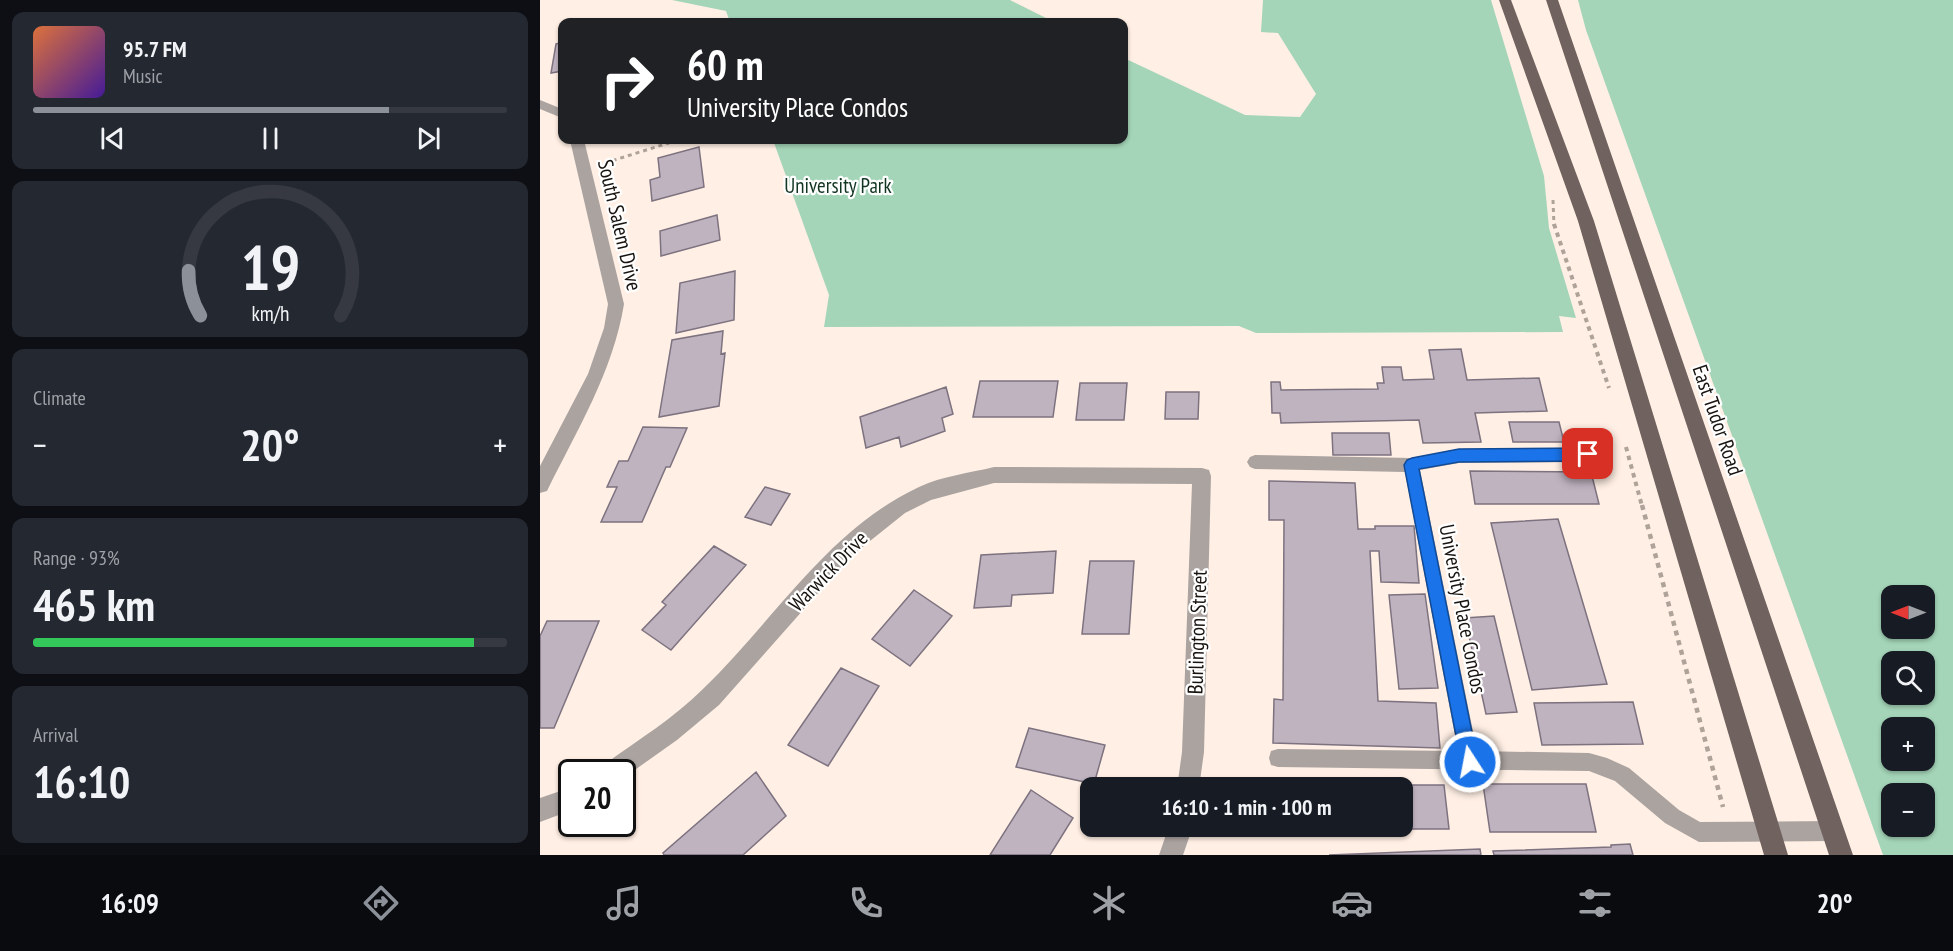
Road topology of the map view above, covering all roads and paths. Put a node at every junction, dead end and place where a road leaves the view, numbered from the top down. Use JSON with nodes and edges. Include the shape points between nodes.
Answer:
{"nodes":[{"id":1,"x":1505,"y":0,"type":"edge"},
{"id":2,"x":1552,"y":0,"type":"edge"},
{"id":3,"x":540,"y":104,"type":"edge"},
{"id":4,"x":558,"y":112,"type":"edge"},
{"id":5,"x":578,"y":144,"type":"edge"},
{"id":6,"x":665,"y":144,"type":"edge"},
{"id":7,"x":584,"y":170,"type":"junction"},
{"id":8,"x":1553,"y":197,"type":"dead end"},
{"id":9,"x":1610,"y":389,"type":"dead end"},
{"id":10,"x":1626,"y":444,"type":"dead end"},
{"id":11,"x":1588,"y":454,"type":"dead end"},
{"id":12,"x":1255,"y":462,"type":"dead end"},
{"id":13,"x":1412,"y":465,"type":"junction"},
{"id":14,"x":1202,"y":476,"type":"joint"},
{"id":15,"x":540,"y":485,"type":"edge"},
{"id":16,"x":1278,"y":758,"type":"dead end"},
{"id":17,"x":631,"y":759,"type":"edge"},
{"id":18,"x":1470,"y":762,"type":"junction"},
{"id":19,"x":1190,"y":777,"type":"edge"},
{"id":20,"x":1714,"y":778,"type":"dead end"},
{"id":21,"x":558,"y":803,"type":"edge"},
{"id":22,"x":540,"y":810,"type":"edge"},
{"id":23,"x":1834,"y":831,"type":"junction"},
{"id":24,"x":1769,"y":832,"type":"junction"},
{"id":25,"x":1178,"y":837,"type":"edge"},
{"id":26,"x":1170,"y":855,"type":"edge"},
{"id":27,"x":1776,"y":855,"type":"edge"},
{"id":28,"x":1842,"y":855,"type":"edge"}],
"edges":[{"from":1,"to":24,"type":"main road","via":[[1586,221]]},
{"from":2,"to":23,"type":"main road","name":"East Tudor Road"},
{"from":3,"to":4,"type":"street"},
{"from":5,"to":7,"type":"street","name":"South Salem Drive"},
{"from":6,"to":7,"type":"path"},
{"from":7,"to":15,"type":"street","name":"South Salem Drive","via":[[616,304],[613,329],[601,362]]},
{"from":8,"to":9,"type":"path","via":[[1554,225]]},
{"from":10,"to":20,"type":"path"},
{"from":11,"to":13,"type":"lane","via":[[1459,456]]},
{"from":12,"to":13,"type":"lane"},
{"from":13,"to":18,"type":"lane","name":"University Place Condos"},
{"from":14,"to":17,"type":"street","name":"Warwick Drive","via":[[994,475],[927,492],[898,507],[843,550],[711,697]]},
{"from":14,"to":19,"type":"street","name":"Burlington Street"},
{"from":16,"to":18,"type":"lane"},
{"from":18,"to":24,"type":"lane","via":[[1599,764],[1631,780],[1689,829],[1710,833]]},
{"from":21,"to":22,"type":"street"},
{"from":23,"to":24,"type":"lane"},
{"from":23,"to":28,"type":"main road","name":"East Tudor Road"},
{"from":24,"to":27,"type":"main road"},
{"from":25,"to":26,"type":"street"}]}
